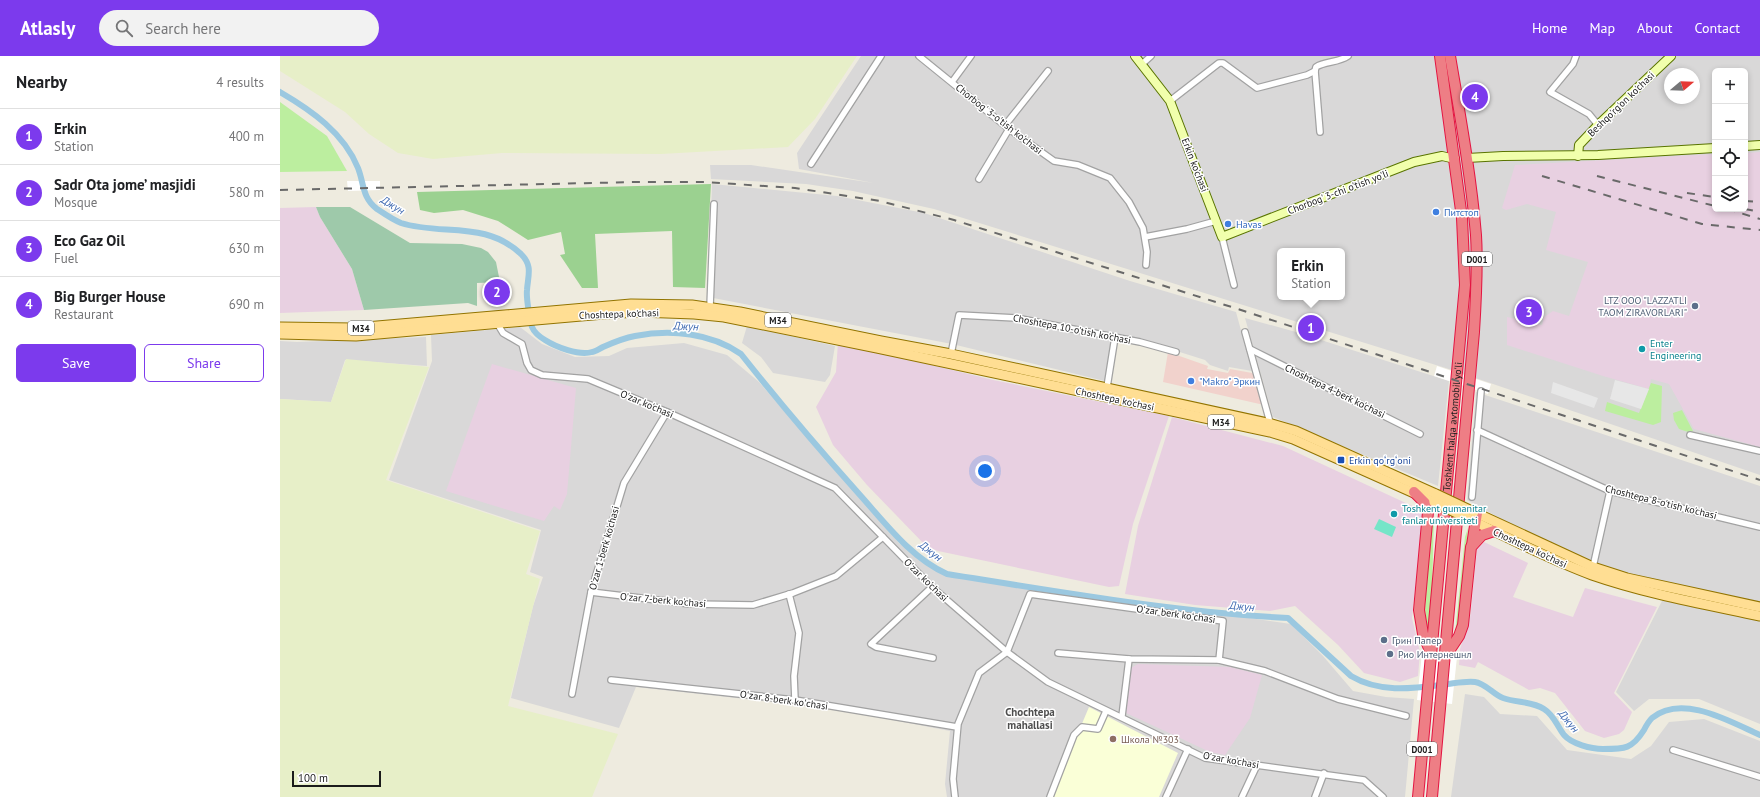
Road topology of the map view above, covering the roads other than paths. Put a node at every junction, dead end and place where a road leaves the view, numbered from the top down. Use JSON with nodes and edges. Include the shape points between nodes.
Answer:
{"nodes":[{"id":1,"x":881,"y":56,"type":"edge"},
{"id":2,"x":919,"y":56,"type":"edge"},
{"id":3,"x":971,"y":56,"type":"edge"},
{"id":4,"x":1135,"y":56,"type":"edge"},
{"id":5,"x":1151,"y":56,"type":"edge"},
{"id":6,"x":1348,"y":56,"type":"edge"},
{"id":7,"x":1440,"y":56,"type":"edge"},
{"id":8,"x":1450,"y":56,"type":"edge"},
{"id":9,"x":1576,"y":56,"type":"edge"},
{"id":10,"x":1671,"y":56,"type":"edge"},
{"id":11,"x":1142,"y":64,"type":"junction"},
{"id":12,"x":1048,"y":71,"type":"dead end"},
{"id":13,"x":1315,"y":71,"type":"junction"},
{"id":14,"x":952,"y":82,"type":"junction"},
{"id":15,"x":1170,"y":101,"type":"junction"},
{"id":16,"x":1598,"y":125,"type":"junction"},
{"id":17,"x":1009,"y":129,"type":"junction"},
{"id":18,"x":1320,"y":132,"type":"dead end"},
{"id":19,"x":1760,"y":145,"type":"edge"},
{"id":20,"x":1748,"y":146,"type":"edge"},
{"id":21,"x":1712,"y":148,"type":"edge"},
{"id":22,"x":1578,"y":156,"type":"junction"},
{"id":23,"x":1467,"y":158,"type":"junction"},
{"id":24,"x":1455,"y":159,"type":"junction"},
{"id":25,"x":811,"y":164,"type":"dead end"},
{"id":26,"x":979,"y":179,"type":"dead end"},
{"id":27,"x":714,"y":204,"type":"dead end"},
{"id":28,"x":1216,"y":221,"type":"junction"},
{"id":29,"x":1145,"y":237,"type":"junction"},
{"id":30,"x":1222,"y":237,"type":"junction"},
{"id":31,"x":1146,"y":265,"type":"dead end"},
{"id":32,"x":1234,"y":285,"type":"dead end"},
{"id":33,"x":710,"y":307,"type":"junction"},
{"id":34,"x":554,"y":314,"type":"junction"},
{"id":35,"x":508,"y":318,"type":"junction"},
{"id":36,"x":497,"y":323,"type":"junction"},
{"id":37,"x":441,"y":324,"type":"junction"},
{"id":38,"x":280,"y":327,"type":"edge"},
{"id":39,"x":1245,"y":332,"type":"dead end"},
{"id":40,"x":280,"y":334,"type":"edge"},
{"id":41,"x":1115,"y":337,"type":"junction"},
{"id":42,"x":1250,"y":349,"type":"junction"},
{"id":43,"x":1176,"y":352,"type":"dead end"},
{"id":44,"x":950,"y":354,"type":"junction"},
{"id":45,"x":1000,"y":369,"type":"junction"},
{"id":46,"x":1106,"y":387,"type":"junction"},
{"id":47,"x":1481,"y":391,"type":"dead end"},
{"id":48,"x":667,"y":412,"type":"junction"},
{"id":49,"x":1271,"y":428,"type":"junction"},
{"id":50,"x":1477,"y":430,"type":"junction"},
{"id":51,"x":1420,"y":434,"type":"dead end"},
{"id":52,"x":1690,"y":435,"type":"dead end"},
{"id":53,"x":1760,"y":451,"type":"edge"},
{"id":54,"x":1610,"y":491,"type":"junction"},
{"id":55,"x":1414,"y":492,"type":"junction"},
{"id":56,"x":1472,"y":497,"type":"dead end"},
{"id":57,"x":1435,"y":498,"type":"junction"},
{"id":58,"x":1474,"y":517,"type":"junction"},
{"id":59,"x":1760,"y":527,"type":"edge"},
{"id":60,"x":1494,"y":531,"type":"junction"},
{"id":61,"x":883,"y":537,"type":"junction"},
{"id":62,"x":1471,"y":547,"type":"junction"},
{"id":63,"x":1593,"y":567,"type":"junction"},
{"id":64,"x":932,"y":587,"type":"junction"},
{"id":65,"x":591,"y":592,"type":"junction"},
{"id":66,"x":789,"y":594,"type":"junction"},
{"id":67,"x":1730,"y":605,"type":"junction"},
{"id":68,"x":1760,"y":607,"type":"edge"},
{"id":69,"x":1760,"y":616,"type":"edge"},
{"id":70,"x":1007,"y":652,"type":"junction"},
{"id":71,"x":1058,"y":653,"type":"dead end"},
{"id":72,"x":1432,"y":655,"type":"junction"},
{"id":73,"x":1446,"y":656,"type":"junction"},
{"id":74,"x":933,"y":658,"type":"dead end"},
{"id":75,"x":1130,"y":659,"type":"junction"},
{"id":76,"x":1219,"y":660,"type":"junction"},
{"id":77,"x":611,"y":680,"type":"dead end"},
{"id":78,"x":572,"y":694,"type":"dead end"},
{"id":79,"x":795,"y":700,"type":"junction"},
{"id":80,"x":1106,"y":711,"type":"junction"},
{"id":81,"x":1122,"y":716,"type":"junction"},
{"id":82,"x":1406,"y":716,"type":"dead end"},
{"id":83,"x":957,"y":727,"type":"junction"},
{"id":84,"x":1188,"y":749,"type":"junction"},
{"id":85,"x":1673,"y":750,"type":"dead end"},
{"id":86,"x":1257,"y":765,"type":"junction"},
{"id":87,"x":1324,"y":774,"type":"junction"},
{"id":88,"x":1760,"y":777,"type":"edge"},
{"id":89,"x":1319,"y":790,"type":"junction"},
{"id":90,"x":955,"y":797,"type":"edge"},
{"id":91,"x":1050,"y":797,"type":"edge"},
{"id":92,"x":1166,"y":797,"type":"edge"},
{"id":93,"x":1242,"y":797,"type":"edge"},
{"id":94,"x":1316,"y":797,"type":"edge"},
{"id":95,"x":1319,"y":797,"type":"edge"},
{"id":96,"x":1383,"y":797,"type":"edge"},
{"id":97,"x":1418,"y":797,"type":"edge"},
{"id":98,"x":1432,"y":797,"type":"edge"}],
"edges":[{"from":1,"to":25,"type":"street"},
{"from":2,"to":14,"type":"street","name":"Chorbog' 3-o'tish ko'chasi"},
{"from":3,"to":14,"type":"street"},
{"from":4,"to":11,"type":"main road","name":"Erkin ko'chasi"},
{"from":5,"to":11,"type":"street"},
{"from":6,"to":13,"type":"street","via":[[1343,60],[1319,65]]},
{"from":7,"to":24,"type":"highway","name":"Toshkent halqa avtomobil yo'li","number":"D001"},
{"from":8,"to":23,"type":"highway","name":"Toshkent halqa avtomobil yo'li","number":"D001"},
{"from":9,"to":16,"type":"street","via":[[1573,64],[1550,92],[1589,114]]},
{"from":10,"to":16,"type":"main road","name":"Beshqo'rg'on ko'chasi"},
{"from":11,"to":15,"type":"main road","name":"Erkin ko'chasi"},
{"from":12,"to":17,"type":"street","via":[[1006,124]]},
{"from":13,"to":15,"type":"street","via":[[1257,88],[1221,62]]},
{"from":13,"to":18,"type":"street"},
{"from":14,"to":17,"type":"street","name":"Chorbog' 3-o'tish ko'chasi"},
{"from":15,"to":28,"type":"main road","name":"Erkin ko'chasi"},
{"from":16,"to":22,"type":"main road","name":"Beshqo'rg'on ko'chasi","via":[[1579,145]]},
{"from":17,"to":26,"type":"street"},
{"from":17,"to":29,"type":"street","name":"Chorbog' 3-o'tish ko'chasi","via":[[1054,160],[1078,165],[1110,178],[1137,214]]},
{"from":19,"to":20,"type":"main road"},
{"from":21,"to":22,"type":"main road"},
{"from":22,"to":23,"type":"main road"},
{"from":23,"to":24,"type":"highway"},
{"from":23,"to":73,"type":"highway","name":"Toshkent halqa avtomobil yo'li","number":"D001","via":[[1476,235],[1476,305]]},
{"from":24,"to":30,"type":"main road","name":"Chorbog' 3-chi o'tish yo'li","via":[[1442,156],[1414,162]]},
{"from":24,"to":72,"type":"highway","name":"Toshkent halqa avtomobil yo'li","number":"D001","via":[[1464,243],[1465,285]]},
{"from":27,"to":33,"type":"street"},
{"from":28,"to":29,"type":"street"},
{"from":28,"to":30,"type":"main road","name":"Erkin ko'chasi"},
{"from":29,"to":31,"type":"street","name":"Chorbog' 3-o'tish ko'chasi"},
{"from":30,"to":32,"type":"street","name":"Erkin ko'chasi"},
{"from":33,"to":34,"type":"main road","name":"Choshtepa ko'chasi","number":"M34","via":[[653,304]]},
{"from":33,"to":44,"type":"main road","name":"Choshtepa ko'chasi","number":"M34"},
{"from":34,"to":35,"type":"main road","name":"Choshtepa ko'chasi","number":"M34"},
{"from":34,"to":45,"type":"main road","name":"Choshtepa ko'chasi","number":"M34","via":[[639,312],[711,316]]},
{"from":35,"to":36,"type":"main road","name":"Choshtepa ko'chasi","number":"M34"},
{"from":35,"to":37,"type":"main road","name":"Choshtepa ko'chasi","number":"M34"},
{"from":36,"to":37,"type":"main road","name":"Choshtepa ko'chasi","number":"M34"},
{"from":36,"to":48,"type":"street","name":"O'zar ko'chasi","via":[[503,333],[522,344],[531,370],[542,375],[588,379]]},
{"from":37,"to":38,"type":"main road","number":"M34","via":[[354,328]]},
{"from":37,"to":40,"type":"main road","number":"M34","via":[[356,336]]},
{"from":39,"to":42,"type":"street"},
{"from":41,"to":43,"type":"street","name":"Choshtepa 10-o'tish ko'chasi"},
{"from":41,"to":44,"type":"street","name":"Choshtepa 10-o'tish ko'chasi","via":[[1016,318],[959,315]]},
{"from":41,"to":46,"type":"street"},
{"from":42,"to":49,"type":"street"},
{"from":42,"to":51,"type":"street","name":"Choshtepa 4-berk ko'chasi"},
{"from":44,"to":45,"type":"main road","name":"Choshtepa ko'chasi","number":"M34"},
{"from":45,"to":46,"type":"main road","name":"Choshtepa ko'chasi","number":"M34"},
{"from":45,"to":49,"type":"main road","name":"Choshtepa ko'chasi","number":"M34"},
{"from":46,"to":49,"type":"main road","name":"Choshtepa ko'chasi","number":"M34"},
{"from":47,"to":50,"type":"street"},
{"from":48,"to":61,"type":"street","name":"O'zar ko'chasi","via":[[835,488]]},
{"from":48,"to":65,"type":"street","name":"O'zar 1-berk ko'chasi","via":[[624,483]]},
{"from":49,"to":55,"type":"main road","name":"Choshtepa ko'chasi","number":"M34"},
{"from":49,"to":57,"type":"main road","name":"Choshtepa ko'chasi","number":"M34","via":[[1296,431]]},
{"from":50,"to":54,"type":"street","name":"Choshtepa 8-o'tish ko'chasi"},
{"from":50,"to":56,"type":"street"},
{"from":52,"to":53,"type":"street"},
{"from":54,"to":59,"type":"street","name":"Choshtepa 8-o'tish ko'chasi"},
{"from":54,"to":63,"type":"street"},
{"from":55,"to":57,"type":"main road","name":"Choshtepa ko'chasi","number":"M34"},
{"from":55,"to":72,"type":"highway","via":[[1425,503],[1428,512],[1419,610],[1423,634]]},
{"from":57,"to":58,"type":"main road","name":"Choshtepa ko'chasi","number":"M34","bridge":true},
{"from":58,"to":60,"type":"main road","name":"Choshtepa ko'chasi"},
{"from":58,"to":62,"type":"highway"},
{"from":58,"to":63,"type":"main road","name":"Choshtepa ko'chasi"},
{"from":60,"to":62,"type":"highway","via":[[1482,535]]},
{"from":60,"to":67,"type":"main road","name":"Choshtepa ko'chasi","via":[[1591,575],[1661,595]]},
{"from":61,"to":64,"type":"street","name":"O'zar ko'chasi"},
{"from":61,"to":66,"type":"street","name":"O'zar 7-berk ko'chasi","via":[[836,576]]},
{"from":62,"to":73,"type":"highway","via":[[1463,625]]},
{"from":63,"to":67,"type":"main road","name":"Choshtepa ko'chasi"},
{"from":64,"to":70,"type":"street","name":"O'zar ko'chasi"},
{"from":64,"to":74,"type":"street","via":[[871,644]]},
{"from":65,"to":66,"type":"street","name":"O'zar 7-berk ko'chasi","via":[[690,604],[753,605]]},
{"from":65,"to":78,"type":"street","name":"O'zar 1-berk ko'chasi"},
{"from":66,"to":79,"type":"street","via":[[799,633],[794,676]]},
{"from":67,"to":68,"type":"main road","name":"Choshtepa ko'chasi"},
{"from":67,"to":69,"type":"main road","name":"Choshtepa ko'chasi"},
{"from":70,"to":76,"type":"street","name":"Oʻzar berk koʻchasi","via":[[1030,594],[1223,621]]},
{"from":70,"to":80,"type":"street","name":"O'zar ko'chasi","via":[[1048,682]]},
{"from":70,"to":83,"type":"street","via":[[979,673]]},
{"from":71,"to":75,"type":"street"},
{"from":72,"to":97,"type":"highway","name":"Toshkent halqa avtomobil yo'li","number":"D001"},
{"from":73,"to":98,"type":"highway","name":"Toshkent halqa avtomobil yo'li","number":"D001"},
{"from":75,"to":76,"type":"street"},
{"from":75,"to":81,"type":"street"},
{"from":76,"to":82,"type":"street","via":[[1265,671],[1338,699]]},
{"from":77,"to":79,"type":"street","name":"Oʻzar 8-berk koʻchasi"},
{"from":79,"to":83,"type":"street","name":"Oʻzar 8-berk koʻchasi"},
{"from":80,"to":81,"type":"street","name":"O'zar ko'chasi"},
{"from":80,"to":91,"type":"street","via":[[1098,729],[1082,727],[1074,736]]},
{"from":81,"to":84,"type":"street","name":"O'zar ko'chasi"},
{"from":83,"to":90,"type":"street","via":[[953,778]]},
{"from":84,"to":86,"type":"street","name":"O'zar ko'chasi","via":[[1205,758]]},
{"from":84,"to":92,"type":"street"},
{"from":85,"to":88,"type":"street"},
{"from":86,"to":87,"type":"street","name":"O'zar ko'chasi"},
{"from":86,"to":93,"type":"street"},
{"from":87,"to":89,"type":"street"},
{"from":87,"to":96,"type":"street","name":"O'zar ko'chasi","via":[[1364,780]]},
{"from":89,"to":94,"type":"street"},
{"from":89,"to":95,"type":"street"}]}
